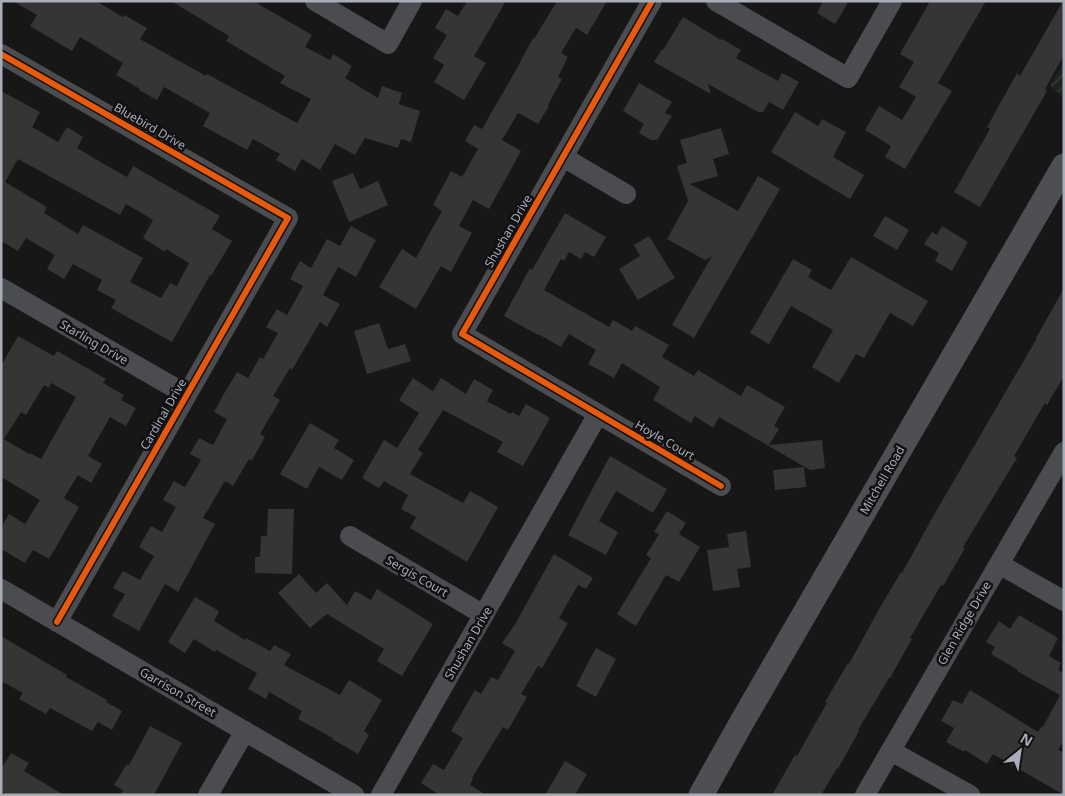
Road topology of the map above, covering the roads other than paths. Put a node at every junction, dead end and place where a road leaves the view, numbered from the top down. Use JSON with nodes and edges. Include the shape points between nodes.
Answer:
{"nodes":[{"id":1,"x":315,"y":1,"type":"edge"},
{"id":2,"x":412,"y":1,"type":"edge"},
{"id":3,"x":652,"y":1,"type":"edge"},
{"id":4,"x":716,"y":1,"type":"edge"},
{"id":5,"x":892,"y":1,"type":"edge"},
{"id":6,"x":1,"y":54,"type":"edge"},
{"id":7,"x":562,"y":158,"type":"junction"},
{"id":8,"x":1064,"y":166,"type":"edge"},
{"id":9,"x":626,"y":194,"type":"dead end"},
{"id":10,"x":288,"y":218,"type":"joint"},
{"id":11,"x":2,"y":290,"type":"edge"},
{"id":12,"x":187,"y":395,"type":"junction"},
{"id":13,"x":598,"y":414,"type":"junction"},
{"id":14,"x":1064,"y":452,"type":"edge"},
{"id":15,"x":722,"y":486,"type":"dead end"},
{"id":16,"x":350,"y":536,"type":"dead end"},
{"id":17,"x":998,"y":564,"type":"junction"},
{"id":18,"x":1,"y":589,"type":"edge"},
{"id":19,"x":1064,"y":601,"type":"edge"},
{"id":20,"x":484,"y":615,"type":"junction"},
{"id":21,"x":57,"y":622,"type":"junction"},
{"id":22,"x":245,"y":731,"type":"junction"},
{"id":23,"x":891,"y":750,"type":"junction"},
{"id":24,"x":208,"y":795,"type":"edge"},
{"id":25,"x":354,"y":795,"type":"edge"},
{"id":26,"x":381,"y":795,"type":"edge"},
{"id":27,"x":701,"y":795,"type":"edge"},
{"id":28,"x":865,"y":795,"type":"edge"},
{"id":29,"x":970,"y":795,"type":"edge"}],
"edges":[{"from":1,"to":2,"type":"street","via":[[388,44]]},
{"from":3,"to":7,"type":"street","name":"Shushan Drive"},
{"from":4,"to":5,"type":"street","via":[[848,78]]},
{"from":6,"to":10,"type":"street","name":"Bluebird Drive"},
{"from":7,"to":9,"type":"street"},
{"from":7,"to":13,"type":"street","name":"Shushan Drive","via":[[462,334]]},
{"from":8,"to":27,"type":"main road","name":"Mitchell Road"},
{"from":10,"to":12,"type":"street","name":"Cardinal Drive"},
{"from":11,"to":12,"type":"street","name":"Starling Drive"},
{"from":12,"to":21,"type":"street","name":"Cardinal Drive"},
{"from":13,"to":15,"type":"street","name":"Hoyle Court"},
{"from":13,"to":20,"type":"street","name":"Shushan Drive"},
{"from":14,"to":17,"type":"street","name":"Glen Ridge Drive"},
{"from":16,"to":20,"type":"street","name":"Sergis Court"},
{"from":17,"to":19,"type":"street"},
{"from":17,"to":23,"type":"street","name":"Glen Ridge Drive"},
{"from":18,"to":21,"type":"street","name":"Garrison Street"},
{"from":20,"to":26,"type":"street","name":"Shushan Drive"},
{"from":21,"to":22,"type":"street","name":"Garrison Street"},
{"from":22,"to":24,"type":"street"},
{"from":22,"to":25,"type":"street","name":"Garrison Street"},
{"from":23,"to":28,"type":"street","name":"Glen Ridge Drive"},
{"from":23,"to":29,"type":"street"}]}
